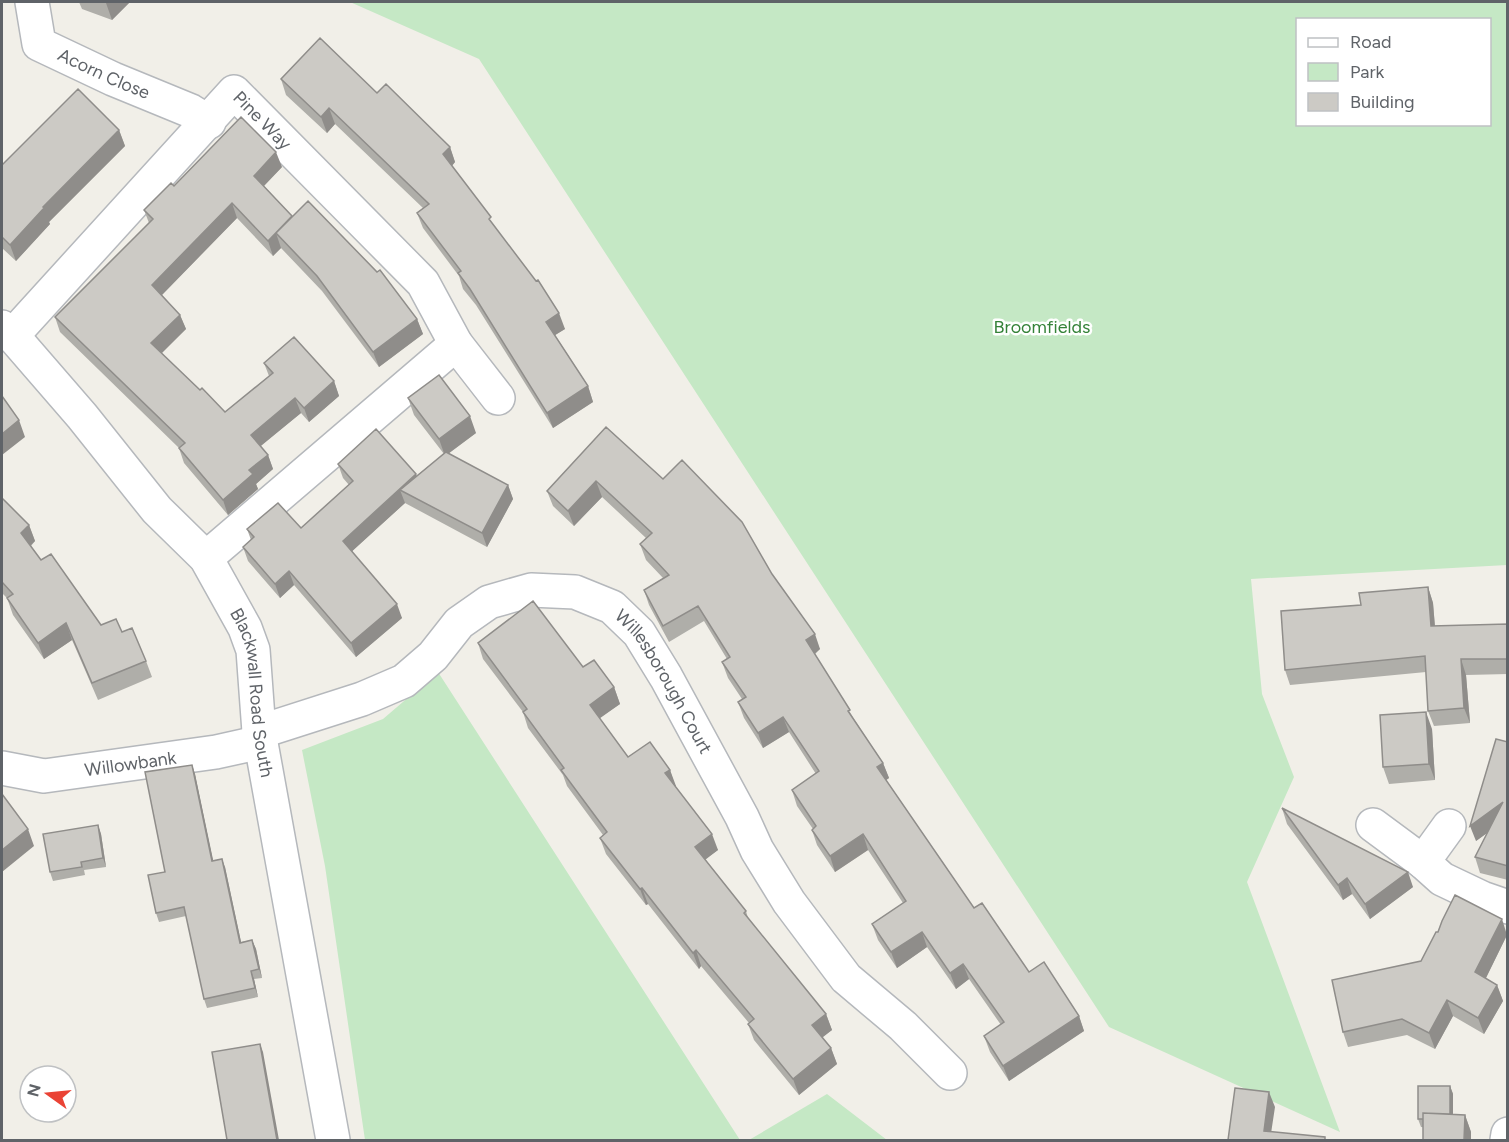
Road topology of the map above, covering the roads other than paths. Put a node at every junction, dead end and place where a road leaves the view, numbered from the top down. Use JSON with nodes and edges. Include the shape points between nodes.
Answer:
{"nodes":[{"id":1,"x":32,"y":2,"type":"edge"},
{"id":2,"x":209,"y":122,"type":"junction"},
{"id":3,"x":7,"y":331,"type":"edge"},
{"id":4,"x":456,"y":344,"type":"junction"},
{"id":5,"x":498,"y":398,"type":"dead end"},
{"id":6,"x":206,"y":558,"type":"junction"},
{"id":7,"x":260,"y":737,"type":"junction"},
{"id":8,"x":2,"y":768,"type":"edge"},
{"id":9,"x":1373,"y":825,"type":"dead end"},
{"id":10,"x":1449,"y":826,"type":"dead end"},
{"id":11,"x":1423,"y":862,"type":"junction"},
{"id":12,"x":1508,"y":907,"type":"edge"},
{"id":13,"x":950,"y":1073,"type":"dead end"},
{"id":14,"x":1508,"y":1134,"type":"edge"},
{"id":15,"x":333,"y":1140,"type":"edge"},
{"id":16,"x":1507,"y":1140,"type":"edge"}],
"edges":[{"from":1,"to":2,"type":"street","name":"Acorn Close","via":[[39,44]]},
{"from":2,"to":3,"type":"street","name":"Pine Way"},
{"from":2,"to":4,"type":"street","name":"Pine Way","via":[[234,92],[423,283]]},
{"from":3,"to":6,"type":"street","name":"Blackwall Road South","via":[[157,510]]},
{"from":4,"to":5,"type":"street","name":"Pine Way"},
{"from":4,"to":6,"type":"street"},
{"from":6,"to":7,"type":"street","name":"Blackwall Road South","via":[[253,650]]},
{"from":7,"to":8,"type":"street","name":"Willowbank","via":[[216,752],[44,776]]},
{"from":7,"to":13,"type":"street","name":"Willesborough Court","via":[[404,681],[433,656],[459,623],[489,602],[542,590],[575,592],[612,607],[639,633],[666,677],[789,902],[846,978],[903,1026]]},
{"from":7,"to":15,"type":"street","name":"Blackwall Road South"},
{"from":9,"to":11,"type":"street"},
{"from":10,"to":11,"type":"street"},
{"from":11,"to":12,"type":"street","via":[[1442,879]]},
{"from":14,"to":16,"type":"street"}]}
